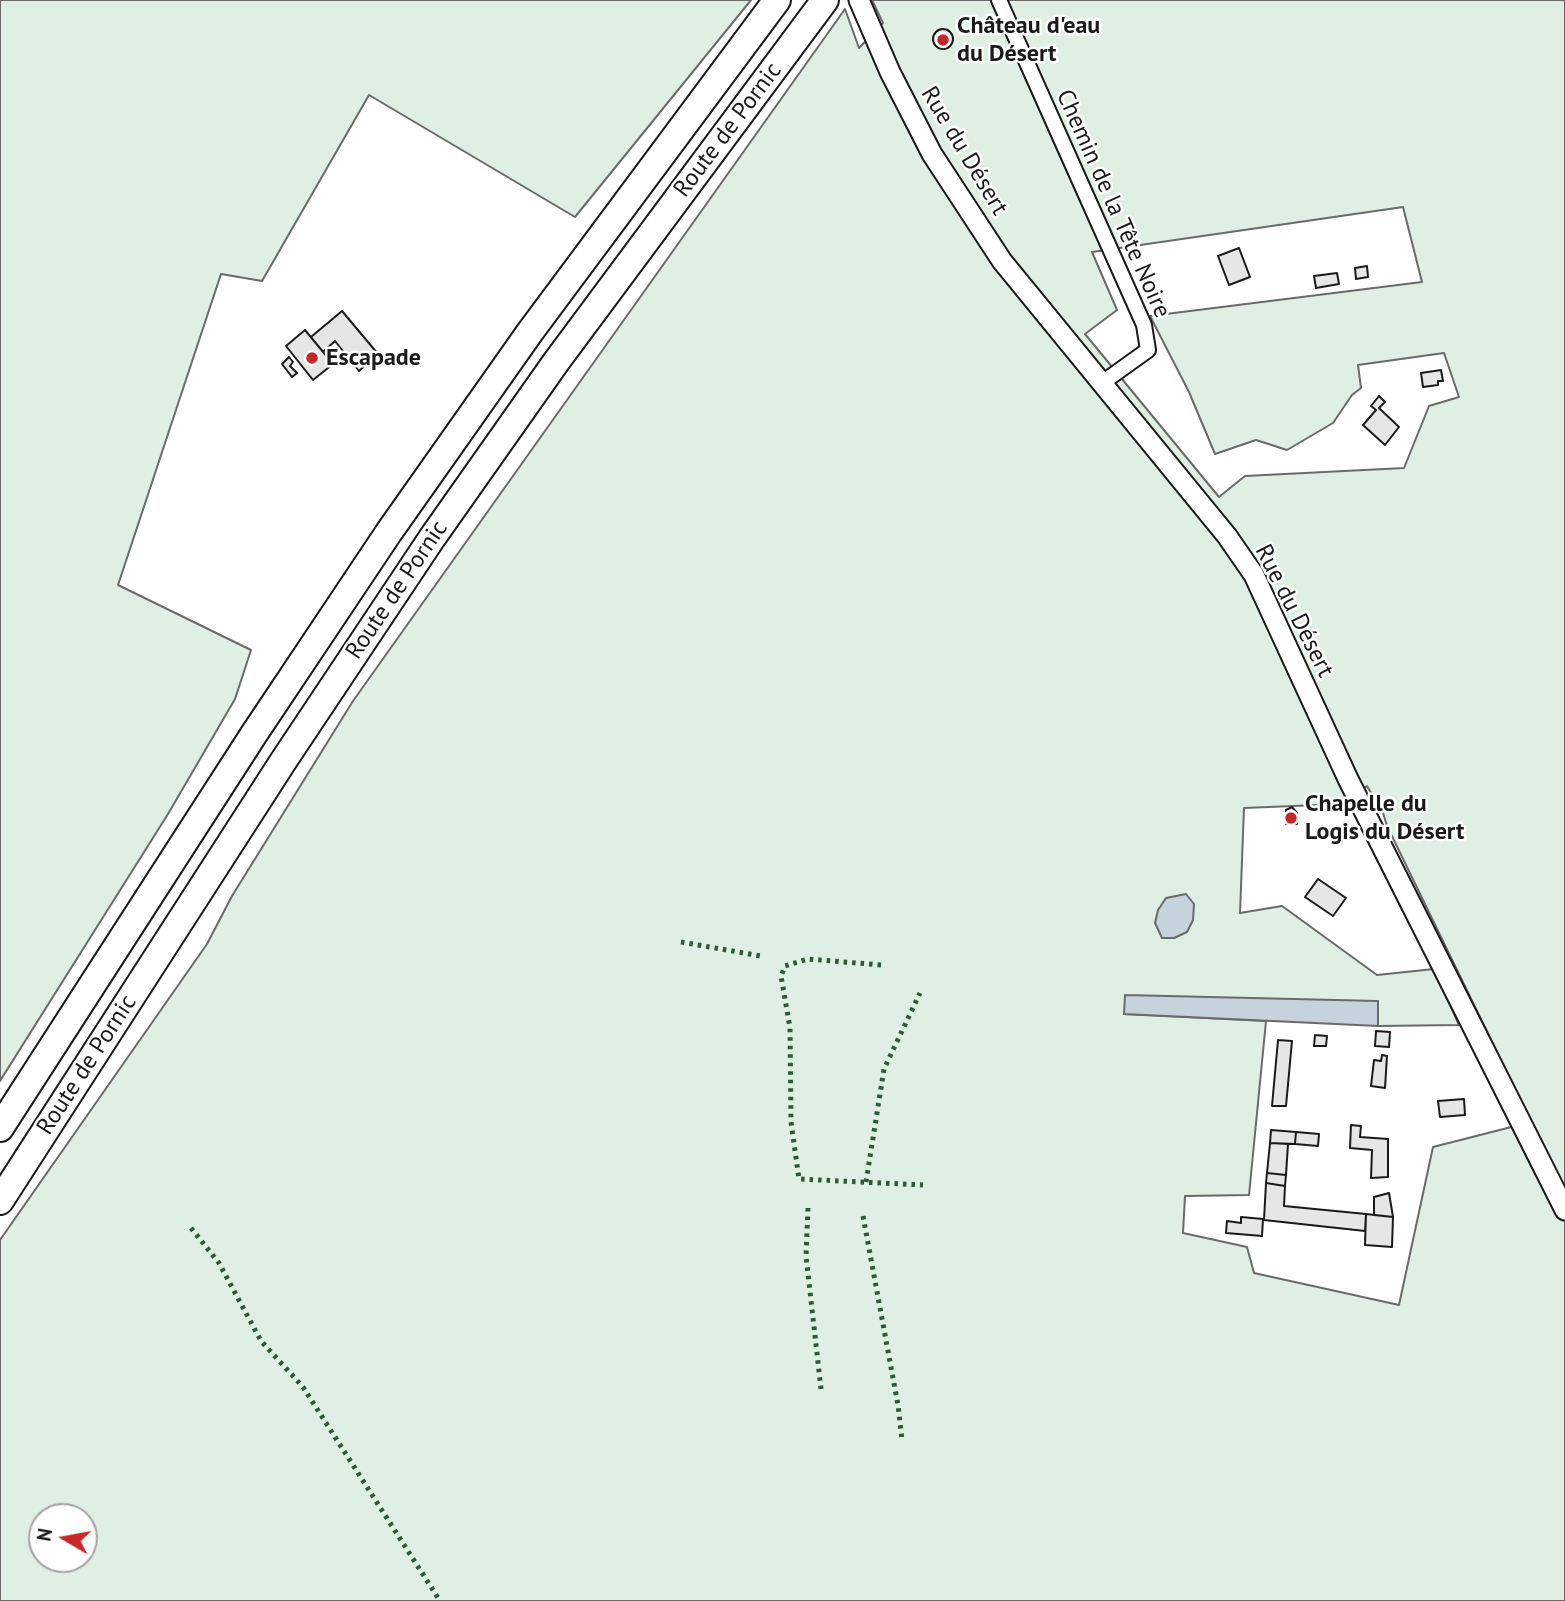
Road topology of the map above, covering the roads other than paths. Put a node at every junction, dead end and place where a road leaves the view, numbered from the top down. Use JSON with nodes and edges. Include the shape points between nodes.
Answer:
{"nodes":[{"id":1,"x":777,"y":0,"type":"edge"},
{"id":2,"x":825,"y":0,"type":"edge"},
{"id":3,"x":999,"y":0,"type":"edge"},
{"id":4,"x":861,"y":4,"type":"edge"},
{"id":5,"x":1102,"y":383,"type":"junction"},
{"id":6,"x":0,"y":1128,"type":"edge"},
{"id":7,"x":0,"y":1201,"type":"edge"},
{"id":8,"x":1565,"y":1210,"type":"edge"}],
"edges":[{"from":1,"to":6,"type":"highway","name":"Route de Pornic","via":[[396,521]]},
{"from":2,"to":7,"type":"highway","name":"Route de Pornic","via":[[432,538]]},
{"from":3,"to":5,"type":"street","name":"Chemin de la Tête Noire","via":[[1144,325],[1148,350]]},
{"from":4,"to":5,"type":"street","name":"Rue du Désert","via":[[932,154],[1002,261]]},
{"from":5,"to":8,"type":"street","name":"Rue du Désert","via":[[1254,575],[1357,800]]}]}
